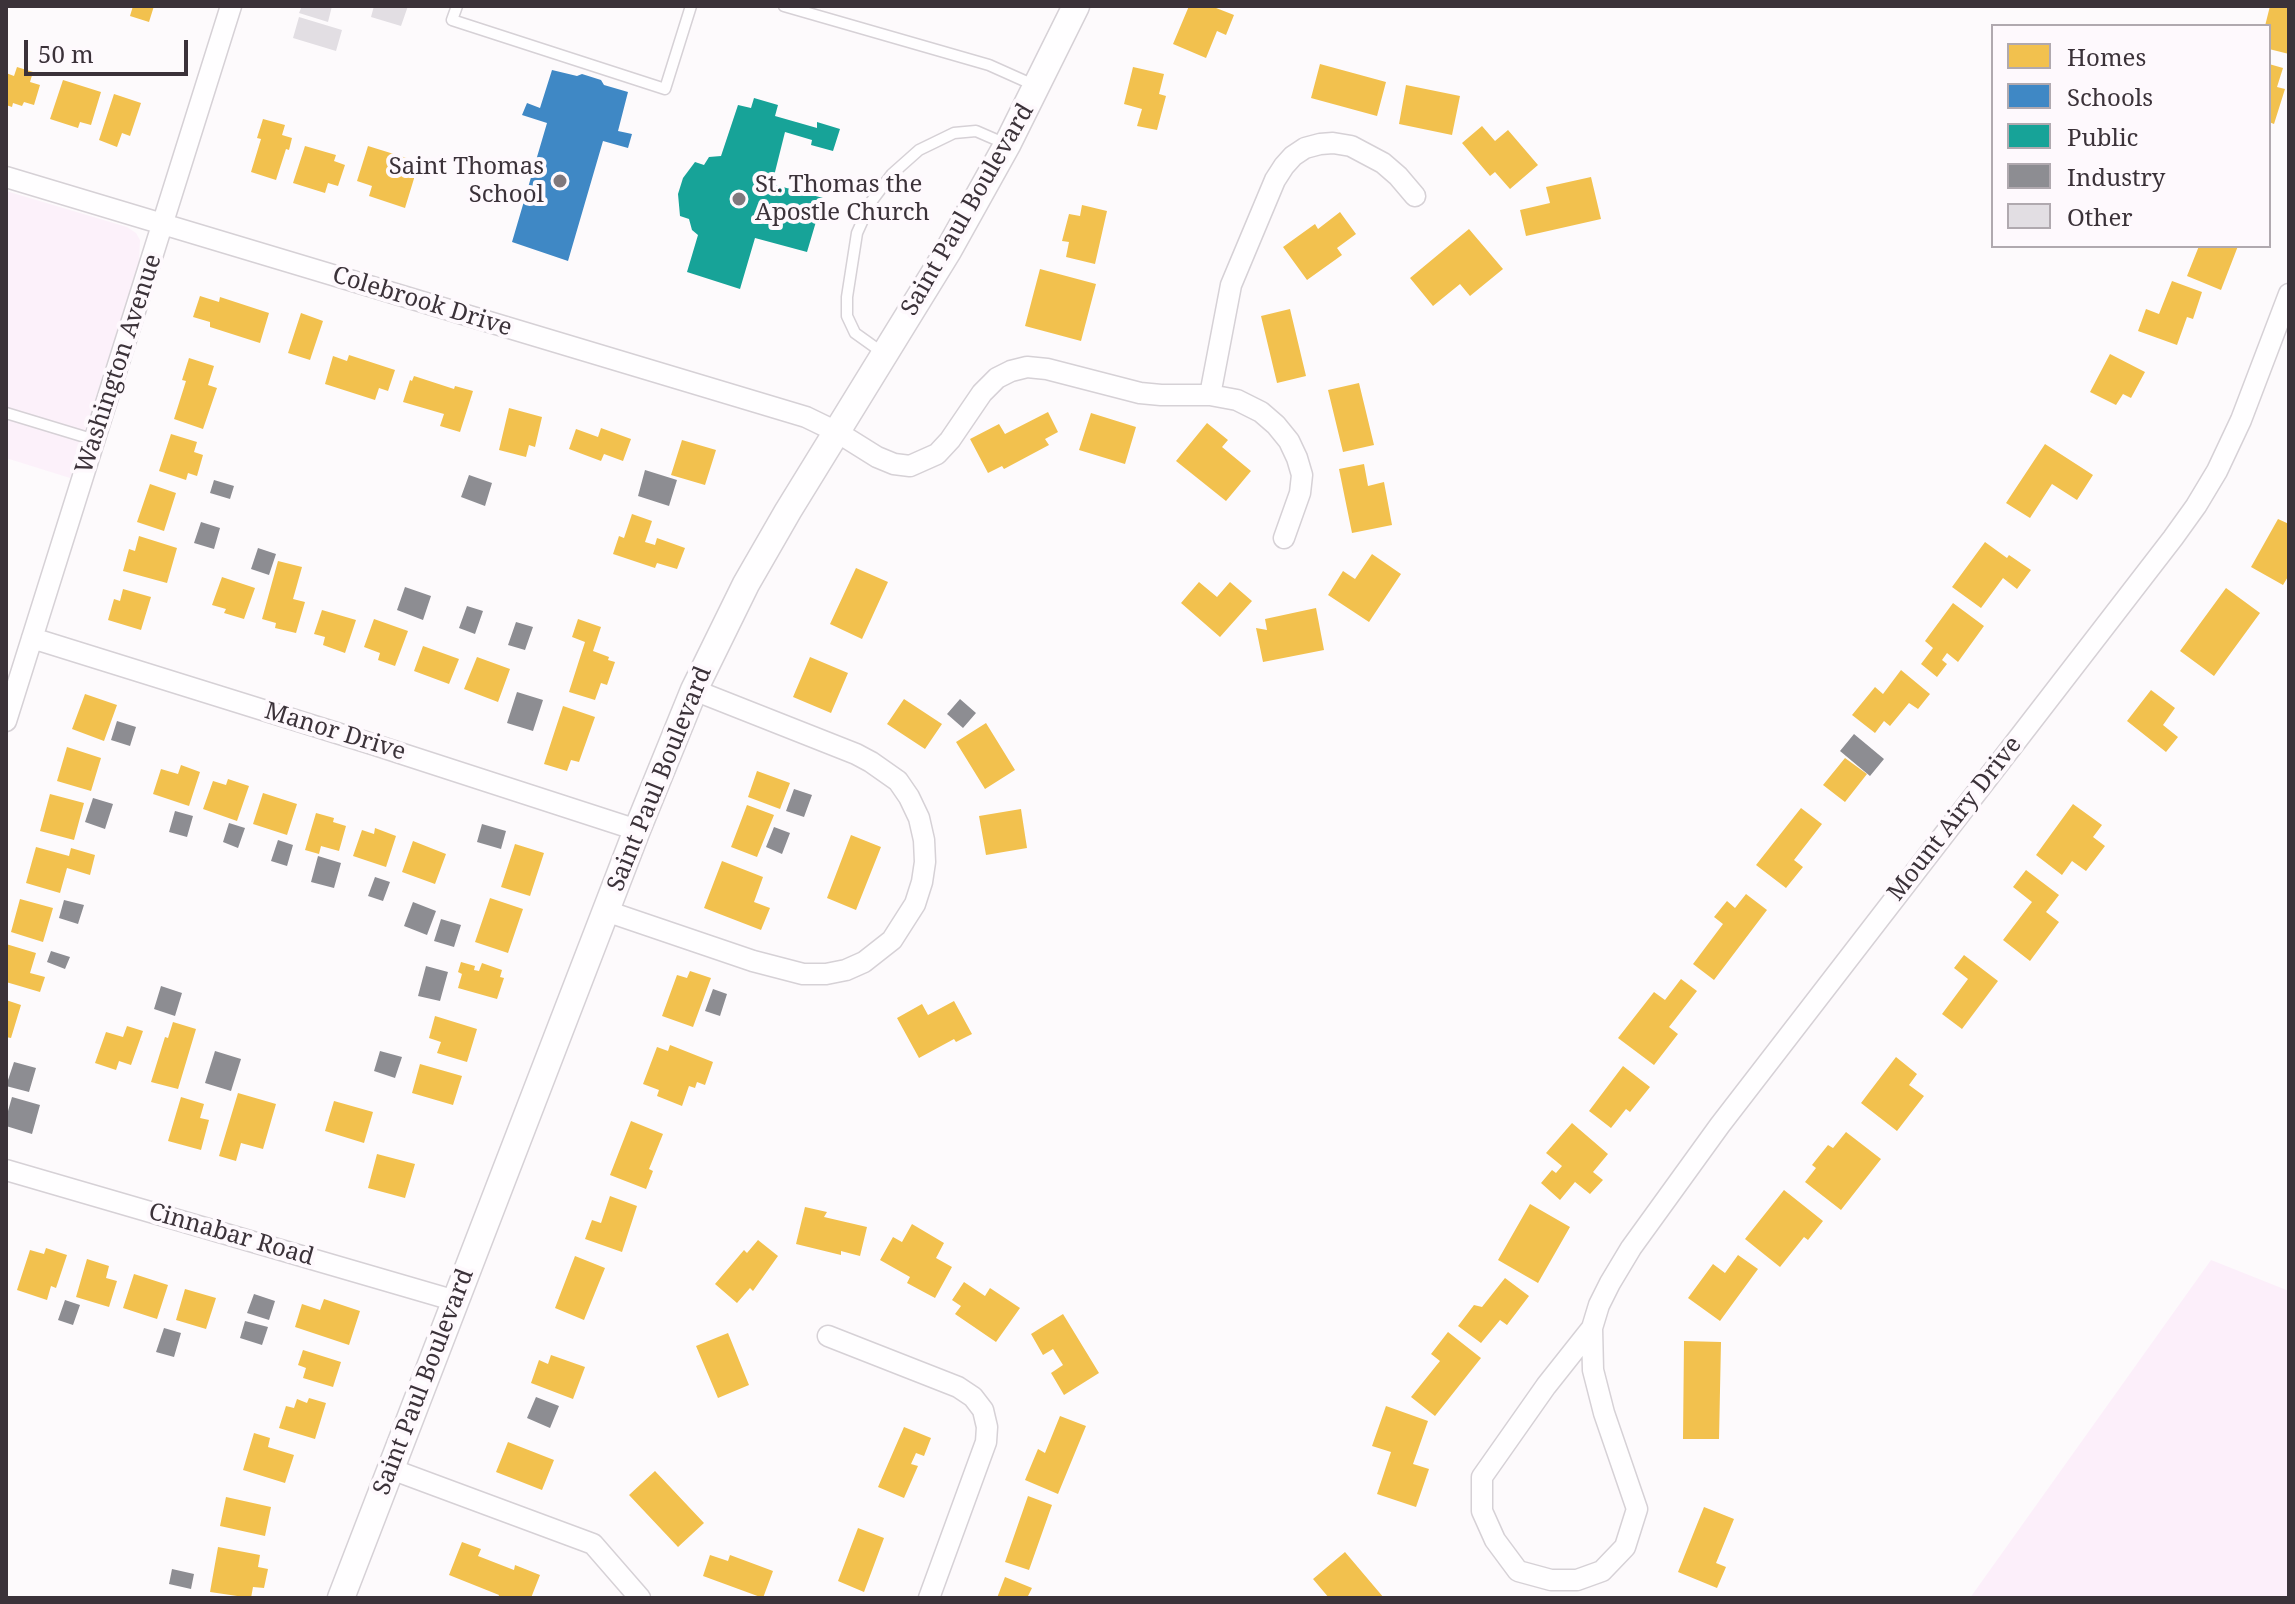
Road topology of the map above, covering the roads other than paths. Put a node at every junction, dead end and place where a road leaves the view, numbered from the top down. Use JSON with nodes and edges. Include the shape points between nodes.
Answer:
{"nodes":[{"id":1,"x":231,"y":6,"type":"edge"},
{"id":2,"x":457,"y":6,"type":"edge"},
{"id":3,"x":691,"y":6,"type":"edge"},
{"id":4,"x":784,"y":6,"type":"edge"},
{"id":5,"x":1076,"y":6,"type":"edge"},
{"id":6,"x":1038,"y":87,"type":"junction"},
{"id":7,"x":1007,"y":145,"type":"junction"},
{"id":8,"x":6,"y":177,"type":"edge"},
{"id":9,"x":1415,"y":196,"type":"dead end"},
{"id":10,"x":164,"y":224,"type":"junction"},
{"id":11,"x":2289,"y":294,"type":"edge"},
{"id":12,"x":885,"y":354,"type":"junction"},
{"id":13,"x":1210,"y":395,"type":"junction"},
{"id":14,"x":6,"y":413,"type":"edge"},
{"id":15,"x":837,"y":432,"type":"junction"},
{"id":16,"x":95,"y":440,"type":"junction"},
{"id":17,"x":1284,"y":538,"type":"dead end"},
{"id":18,"x":32,"y":638,"type":"junction"},
{"id":19,"x":694,"y":690,"type":"junction"},
{"id":20,"x":6,"y":721,"type":"edge"},
{"id":21,"x":637,"y":830,"type":"junction"},
{"id":22,"x":606,"y":911,"type":"junction"},
{"id":23,"x":6,"y":1170,"type":"edge"},
{"id":24,"x":456,"y":1301,"type":"junction"},
{"id":25,"x":1592,"y":1328,"type":"junction"},
{"id":26,"x":828,"y":1336,"type":"dead end"},
{"id":27,"x":391,"y":1469,"type":"junction"},
{"id":28,"x":341,"y":1598,"type":"edge"},
{"id":29,"x":640,"y":1598,"type":"edge"},
{"id":30,"x":929,"y":1598,"type":"edge"}],
"edges":[{"from":1,"to":10,"type":"street","name":"Washington Avenue"},
{"from":2,"to":3,"type":"lane","via":[[452,20],[665,89]]},
{"from":4,"to":6,"type":"lane","via":[[989,65]]},
{"from":5,"to":6,"type":"street","name":"Saint Paul Boulevard"},
{"from":6,"to":7,"type":"street","name":"Saint Paul Boulevard"},
{"from":7,"to":12,"type":"street","name":"Saint Paul Boulevard"},
{"from":7,"to":12,"type":"lane","via":[[976,131],[954,133],[919,150],[871,202],[857,233],[847,316],[855,333]]},
{"from":8,"to":10,"type":"street","name":"Colebrook Drive"},
{"from":9,"to":13,"type":"street","via":[[1383,163],[1351,146],[1320,144],[1293,156],[1275,180],[1231,285]]},
{"from":10,"to":15,"type":"street","name":"Colebrook Drive","via":[[806,417]]},
{"from":10,"to":16,"type":"street","name":"Washington Avenue"},
{"from":11,"to":25,"type":"street","name":"Mount Airy Drive","via":[[2241,420],[2196,506],[1720,1125],[1631,1248]]},
{"from":12,"to":15,"type":"street","name":"Saint Paul Boulevard"},
{"from":13,"to":15,"type":"street","name":"Colebrook Drive","via":[[1140,393],[1027,367],[997,378],[950,440],[923,462],[894,464]]},
{"from":13,"to":17,"type":"street","name":"Colebrook Drive","via":[[1261,412],[1289,441],[1302,475]]},
{"from":14,"to":16,"type":"lane"},
{"from":15,"to":19,"type":"street","name":"Saint Paul Boulevard","via":[[746,584]]},
{"from":16,"to":18,"type":"street","name":"Washington Avenue"},
{"from":18,"to":20,"type":"street","name":"Washington Avenue"},
{"from":18,"to":21,"type":"street","name":"Manor Drive"},
{"from":19,"to":21,"type":"street","name":"Saint Paul Boulevard"},
{"from":19,"to":22,"type":"street","via":[[856,754],[898,781],[919,818],[924,840],[925,862],[915,904],[881,951],[846,970],[826,974],[781,970]]},
{"from":21,"to":22,"type":"street","name":"Saint Paul Boulevard"},
{"from":22,"to":24,"type":"street","name":"Saint Paul Boulevard"},
{"from":23,"to":24,"type":"street","name":"Cinnabar Road"},
{"from":24,"to":27,"type":"street","name":"Saint Paul Boulevard"},
{"from":25,"to":25,"type":"street","name":"Mount Airy Drive","via":[[1482,1477],[1482,1511],[1495,1540],[1518,1571],[1551,1580],[1577,1580],[1602,1571],[1625,1547],[1637,1509],[1600,1399]]},
{"from":26,"to":30,"type":"street","via":[[958,1387],[983,1410],[986,1442]]},
{"from":27,"to":28,"type":"street","name":"Saint Paul Boulevard"},
{"from":27,"to":29,"type":"street","via":[[593,1544]]}]}
